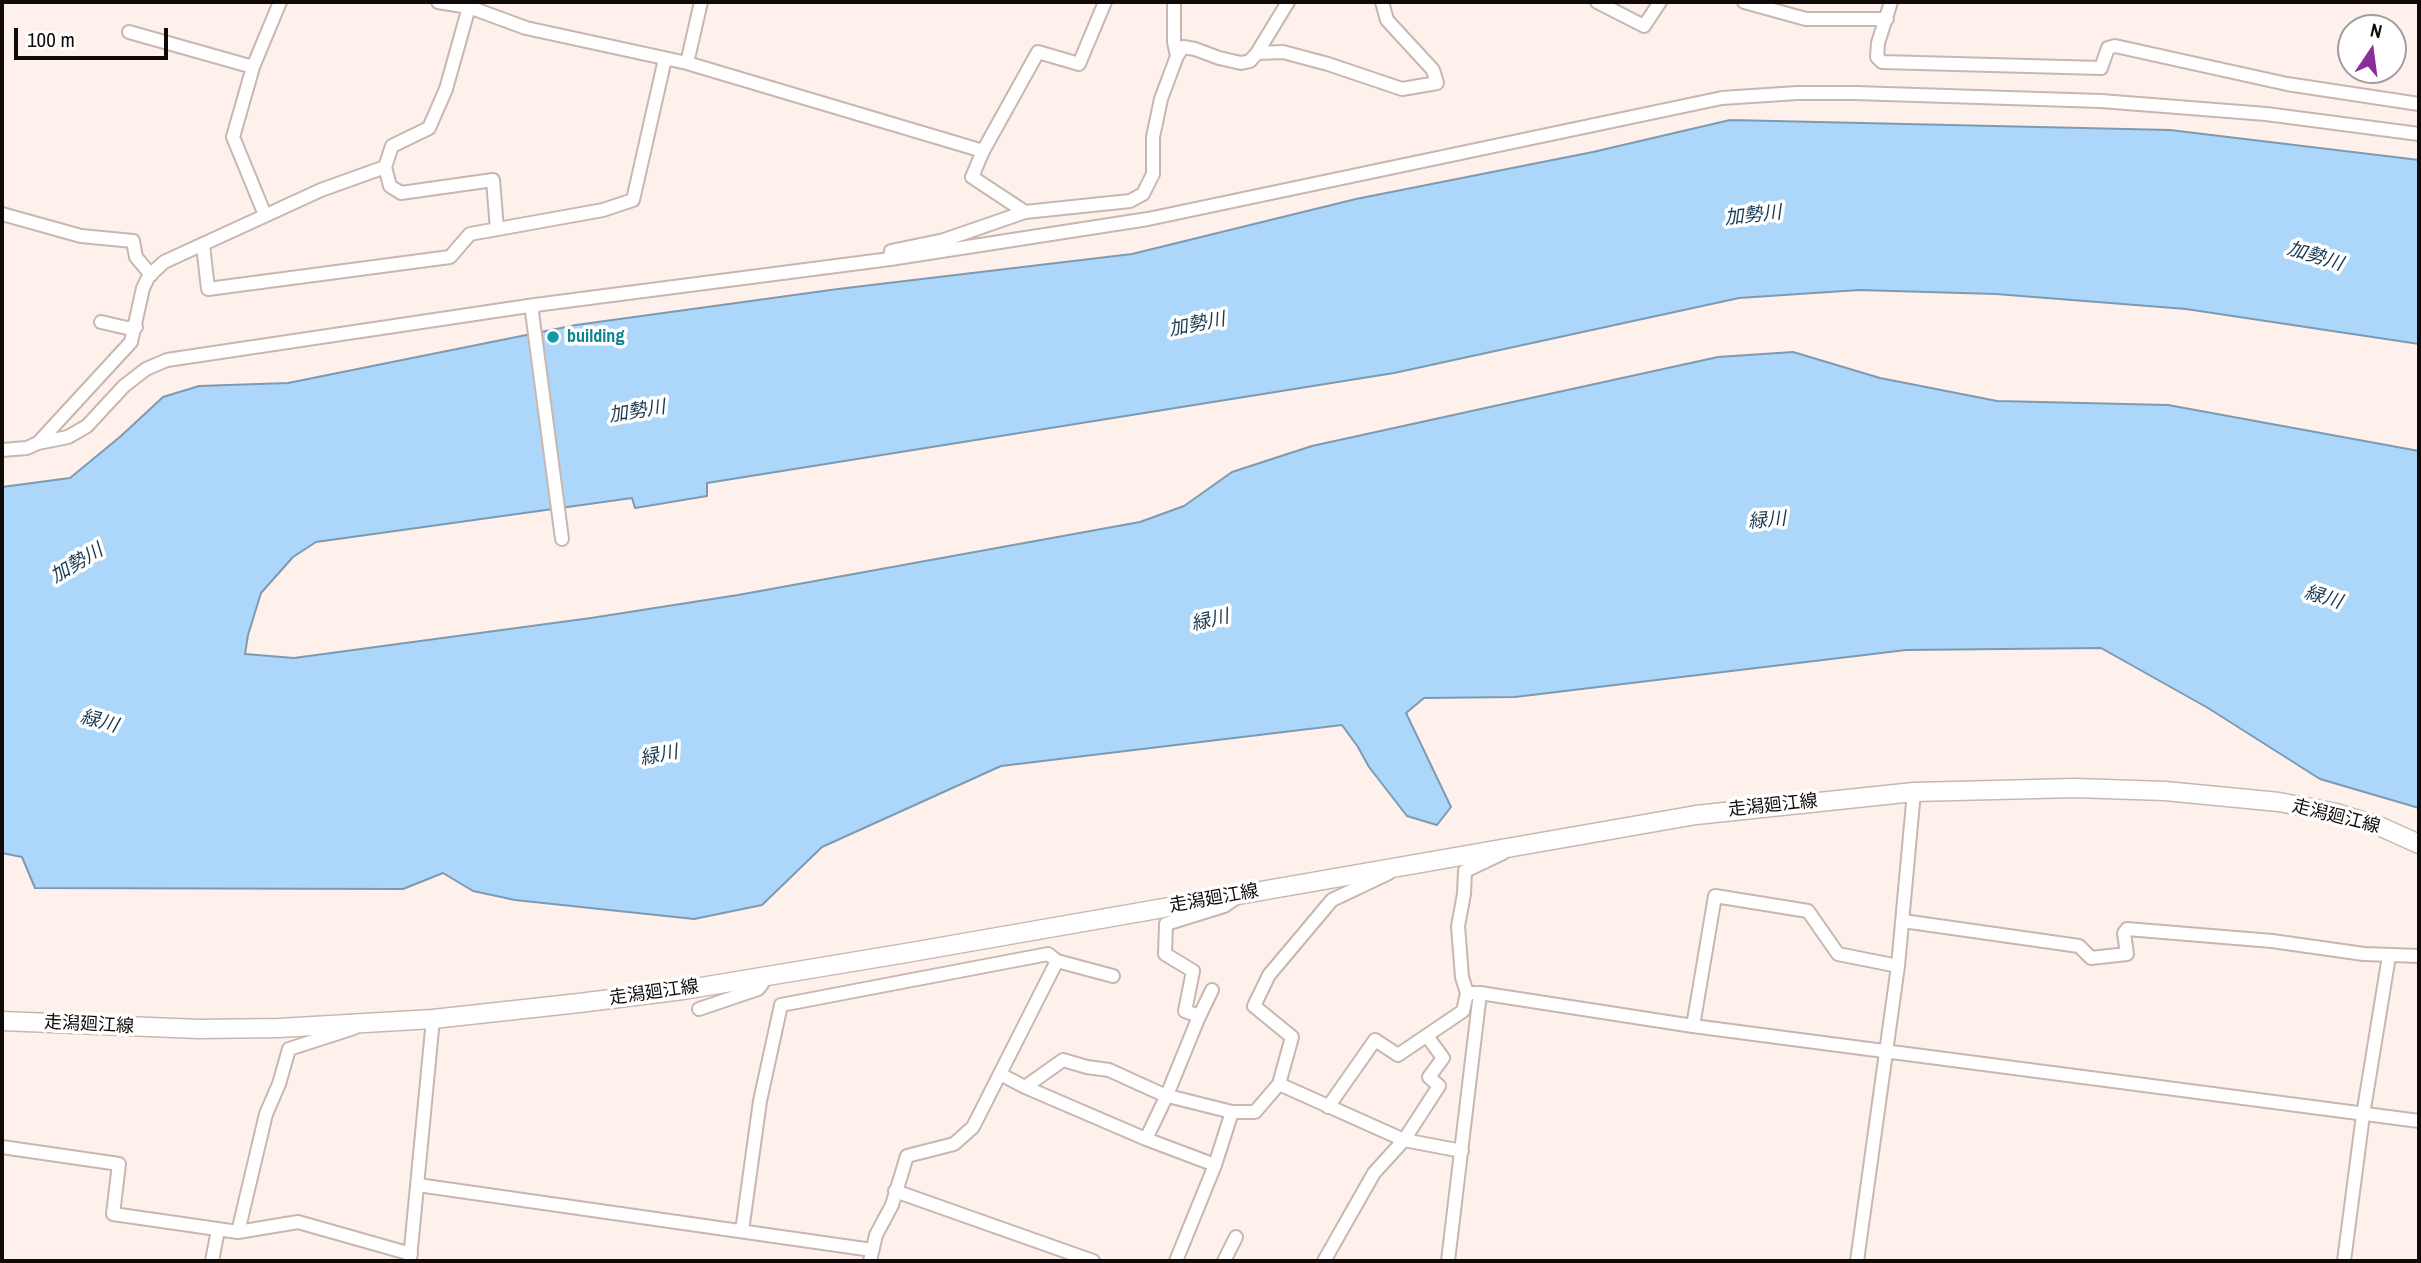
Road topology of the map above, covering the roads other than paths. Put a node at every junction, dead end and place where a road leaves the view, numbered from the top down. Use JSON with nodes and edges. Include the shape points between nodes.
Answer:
{"nodes":[{"id":1,"x":280,"y":2,"type":"edge"},
{"id":2,"x":438,"y":2,"type":"edge"},
{"id":3,"x":701,"y":2,"type":"edge"},
{"id":4,"x":1105,"y":2,"type":"edge"},
{"id":5,"x":1174,"y":2,"type":"edge"},
{"id":6,"x":1288,"y":2,"type":"edge"},
{"id":7,"x":1382,"y":2,"type":"edge"},
{"id":8,"x":1597,"y":2,"type":"edge"},
{"id":9,"x":1660,"y":2,"type":"edge"},
{"id":10,"x":1744,"y":2,"type":"edge"},
{"id":11,"x":1891,"y":2,"type":"edge"},
{"id":12,"x":469,"y":7,"type":"junction"},
{"id":13,"x":1887,"y":19,"type":"junction"},
{"id":14,"x":129,"y":32,"type":"dead end"},
{"id":15,"x":1257,"y":53,"type":"junction"},
{"id":16,"x":1177,"y":56,"type":"junction"},
{"id":17,"x":665,"y":59,"type":"junction"},
{"id":18,"x":687,"y":63,"type":"junction"},
{"id":19,"x":253,"y":66,"type":"junction"},
{"id":20,"x":2419,"y":104,"type":"edge"},
{"id":21,"x":2419,"y":134,"type":"edge"},
{"id":22,"x":983,"y":151,"type":"junction"},
{"id":23,"x":385,"y":167,"type":"junction"},
{"id":24,"x":1025,"y":212,"type":"junction"},
{"id":25,"x":2,"y":214,"type":"edge"},
{"id":26,"x":265,"y":215,"type":"junction"},
{"id":27,"x":497,"y":229,"type":"junction"},
{"id":28,"x":203,"y":245,"type":"junction"},
{"id":29,"x":890,"y":259,"type":"junction"},
{"id":30,"x":150,"y":275,"type":"junction"},
{"id":31,"x":534,"y":309,"type":"junction"},
{"id":32,"x":101,"y":322,"type":"dead end"},
{"id":33,"x":131,"y":328,"type":"junction"},
{"id":34,"x":38,"y":443,"type":"junction"},
{"id":35,"x":2,"y":450,"type":"edge"},
{"id":36,"x":562,"y":539,"type":"dead end"},
{"id":37,"x":1914,"y":792,"type":"junction"},
{"id":38,"x":2419,"y":844,"type":"edge"},
{"id":39,"x":1522,"y":845,"type":"junction"},
{"id":40,"x":1409,"y":864,"type":"junction"},
{"id":41,"x":1242,"y":894,"type":"junction"},
{"id":42,"x":1903,"y":921,"type":"junction"},
{"id":43,"x":2389,"y":956,"type":"junction"},
{"id":44,"x":2419,"y":956,"type":"edge"},
{"id":45,"x":1057,"y":961,"type":"junction"},
{"id":46,"x":1898,"y":966,"type":"junction"},
{"id":47,"x":1113,"y":975,"type":"dead end"},
{"id":48,"x":763,"y":977,"type":"junction"},
{"id":49,"x":1213,"y":990,"type":"dead end"},
{"id":50,"x":1474,"y":993,"type":"junction"},
{"id":51,"x":699,"y":1009,"type":"dead end"},
{"id":52,"x":1199,"y":1016,"type":"junction"},
{"id":53,"x":433,"y":1019,"type":"junction"},
{"id":54,"x":2,"y":1021,"type":"edge"},
{"id":55,"x":368,"y":1024,"type":"junction"},
{"id":56,"x":1693,"y":1026,"type":"junction"},
{"id":57,"x":1427,"y":1036,"type":"junction"},
{"id":58,"x":1885,"y":1050,"type":"junction"},
{"id":59,"x":1000,"y":1074,"type":"junction"},
{"id":60,"x":1279,"y":1084,"type":"junction"},
{"id":61,"x":1025,"y":1087,"type":"junction"},
{"id":62,"x":1167,"y":1096,"type":"junction"},
{"id":63,"x":1328,"y":1107,"type":"junction"},
{"id":64,"x":1232,"y":1112,"type":"junction"},
{"id":65,"x":2363,"y":1115,"type":"junction"},
{"id":66,"x":2419,"y":1121,"type":"edge"},
{"id":67,"x":1146,"y":1139,"type":"junction"},
{"id":68,"x":1404,"y":1140,"type":"junction"},
{"id":69,"x":2,"y":1147,"type":"edge"},
{"id":70,"x":1462,"y":1151,"type":"junction"},
{"id":71,"x":1215,"y":1165,"type":"junction"},
{"id":72,"x":418,"y":1185,"type":"junction"},
{"id":73,"x":895,"y":1191,"type":"junction"},
{"id":74,"x":218,"y":1230,"type":"junction"},
{"id":75,"x":742,"y":1231,"type":"junction"},
{"id":76,"x":238,"y":1232,"type":"junction"},
{"id":77,"x":1237,"y":1237,"type":"dead end"},
{"id":78,"x":871,"y":1255,"type":"edge"},
{"id":79,"x":410,"y":1257,"type":"edge"},
{"id":80,"x":212,"y":1261,"type":"edge"},
{"id":81,"x":1093,"y":1261,"type":"edge"},
{"id":82,"x":1176,"y":1261,"type":"edge"},
{"id":83,"x":1224,"y":1261,"type":"edge"},
{"id":84,"x":1325,"y":1261,"type":"edge"},
{"id":85,"x":1448,"y":1261,"type":"edge"},
{"id":86,"x":1857,"y":1261,"type":"edge"},
{"id":87,"x":2344,"y":1261,"type":"edge"}],
"edges":[{"from":1,"to":19,"type":"street"},
{"from":2,"to":12,"type":"street"},
{"from":3,"to":18,"type":"street"},
{"from":4,"to":22,"type":"street","via":[[1079,64],[1038,52]]},
{"from":5,"to":16,"type":"street"},
{"from":6,"to":15,"type":"street"},
{"from":7,"to":15,"type":"street","via":[[1387,20],[1433,70],[1437,83],[1402,89],[1283,52]]},
{"from":8,"to":9,"type":"street","via":[[1644,26]]},
{"from":10,"to":13,"type":"street","via":[[1806,19]]},
{"from":11,"to":13,"type":"street"},
{"from":12,"to":17,"type":"street","via":[[526,28]]},
{"from":12,"to":23,"type":"street","via":[[446,89],[429,128],[392,146]]},
{"from":13,"to":20,"type":"street","via":[[1878,43],[1877,57],[1882,62],[2101,68],[2108,48],[2115,46],[2287,84]]},
{"from":14,"to":19,"type":"street"},
{"from":15,"to":16,"type":"street","via":[[1241,63],[1183,47]]},
{"from":16,"to":24,"type":"street","via":[[1161,99],[1153,138],[1153,174],[1143,194],[1130,201]]},
{"from":17,"to":18,"type":"street"},
{"from":17,"to":27,"type":"street","via":[[633,200],[603,210]]},
{"from":18,"to":22,"type":"street"},
{"from":19,"to":26,"type":"street","via":[[233,137]]},
{"from":21,"to":29,"type":"street","via":[[2266,114],[2101,101],[1855,93],[1722,98],[1148,219]]},
{"from":22,"to":24,"type":"street","via":[[972,177]]},
{"from":23,"to":26,"type":"street"},
{"from":23,"to":27,"type":"street","via":[[390,186],[401,193],[493,180]]},
{"from":24,"to":29,"type":"street","via":[[944,240],[891,251]]},
{"from":25,"to":30,"type":"street","via":[[81,236],[133,241],[136,257]]},
{"from":26,"to":28,"type":"street"},
{"from":27,"to":28,"type":"street","via":[[470,234],[450,257],[208,289]]},
{"from":28,"to":30,"type":"street","via":[[164,262]]},
{"from":29,"to":31,"type":"street"},
{"from":30,"to":33,"type":"street"},
{"from":31,"to":34,"type":"street","via":[[167,360],[124,386],[87,426],[68,437]]},
{"from":31,"to":36,"type":"street"},
{"from":32,"to":33,"type":"street"},
{"from":33,"to":34,"type":"street","via":[[131,342]]},
{"from":34,"to":35,"type":"street"},
{"from":37,"to":38,"type":"main road","name":"走潟廻江線","via":[[2075,788],[2279,802],[2336,813]]},
{"from":37,"to":39,"type":"main road","name":"走潟廻江線","via":[[1696,815]]},
{"from":37,"to":42,"type":"street"},
{"from":39,"to":40,"type":"main road","name":"走潟廻江線"},
{"from":39,"to":50,"type":"street","via":[[1465,871],[1458,926],[1462,977]]},
{"from":40,"to":41,"type":"main road","name":"走潟廻江線"},
{"from":40,"to":60,"type":"street","via":[[1332,900],[1269,975],[1254,1006],[1292,1037]]},
{"from":41,"to":48,"type":"main road","name":"走潟廻江線"},
{"from":41,"to":52,"type":"street","via":[[1224,906],[1166,924],[1165,954],[1193,971],[1185,1011]]},
{"from":42,"to":43,"type":"street","via":[[2079,946],[2091,958],[2127,954],[2127,929]]},
{"from":42,"to":46,"type":"street"},
{"from":43,"to":44,"type":"street"},
{"from":43,"to":65,"type":"street"},
{"from":45,"to":47,"type":"street"},
{"from":45,"to":59,"type":"street"},
{"from":45,"to":75,"type":"street","via":[[1048,954],[781,1005],[760,1101]]},
{"from":46,"to":56,"type":"street","via":[[1838,954],[1808,911],[1716,896]]},
{"from":46,"to":58,"type":"street"},
{"from":48,"to":51,"type":"street","via":[[758,989]]},
{"from":48,"to":53,"type":"main road","name":"走潟廻江線"},
{"from":49,"to":52,"type":"street"},
{"from":50,"to":56,"type":"street"},
{"from":50,"to":57,"type":"street","via":[[1464,1011]]},
{"from":50,"to":70,"type":"street"},
{"from":52,"to":62,"type":"street"},
{"from":53,"to":55,"type":"main road","name":"走潟廻江線"},
{"from":53,"to":72,"type":"street"},
{"from":54,"to":55,"type":"main road","name":"走潟廻江線","via":[[200,1029]]},
{"from":55,"to":76,"type":"street","via":[[289,1049],[267,1114]]},
{"from":56,"to":58,"type":"street"},
{"from":57,"to":63,"type":"street","via":[[1398,1055],[1376,1040]]},
{"from":57,"to":68,"type":"street","via":[[1443,1058],[1429,1077],[1439,1086]]},
{"from":58,"to":65,"type":"street"},
{"from":58,"to":86,"type":"street"},
{"from":59,"to":61,"type":"street"},
{"from":59,"to":73,"type":"street","via":[[973,1127],[954,1144],[907,1156]]},
{"from":60,"to":63,"type":"street"},
{"from":60,"to":64,"type":"street","via":[[1255,1112]]},
{"from":61,"to":62,"type":"street","via":[[1063,1060],[1109,1070]]},
{"from":61,"to":67,"type":"street"},
{"from":62,"to":64,"type":"street"},
{"from":62,"to":67,"type":"street"},
{"from":63,"to":68,"type":"street"},
{"from":64,"to":71,"type":"street"},
{"from":65,"to":66,"type":"street"},
{"from":65,"to":87,"type":"street"},
{"from":67,"to":71,"type":"street"},
{"from":68,"to":70,"type":"street"},
{"from":68,"to":84,"type":"street","via":[[1374,1173]]},
{"from":69,"to":74,"type":"street","via":[[118,1164],[113,1214]]},
{"from":70,"to":85,"type":"street"},
{"from":71,"to":82,"type":"street"},
{"from":72,"to":75,"type":"street"},
{"from":72,"to":79,"type":"street"},
{"from":73,"to":78,"type":"street"},
{"from":73,"to":81,"type":"street"},
{"from":74,"to":76,"type":"street"},
{"from":74,"to":80,"type":"street"},
{"from":75,"to":78,"type":"street"},
{"from":76,"to":79,"type":"street","via":[[298,1222]]},
{"from":77,"to":83,"type":"street"}]}
